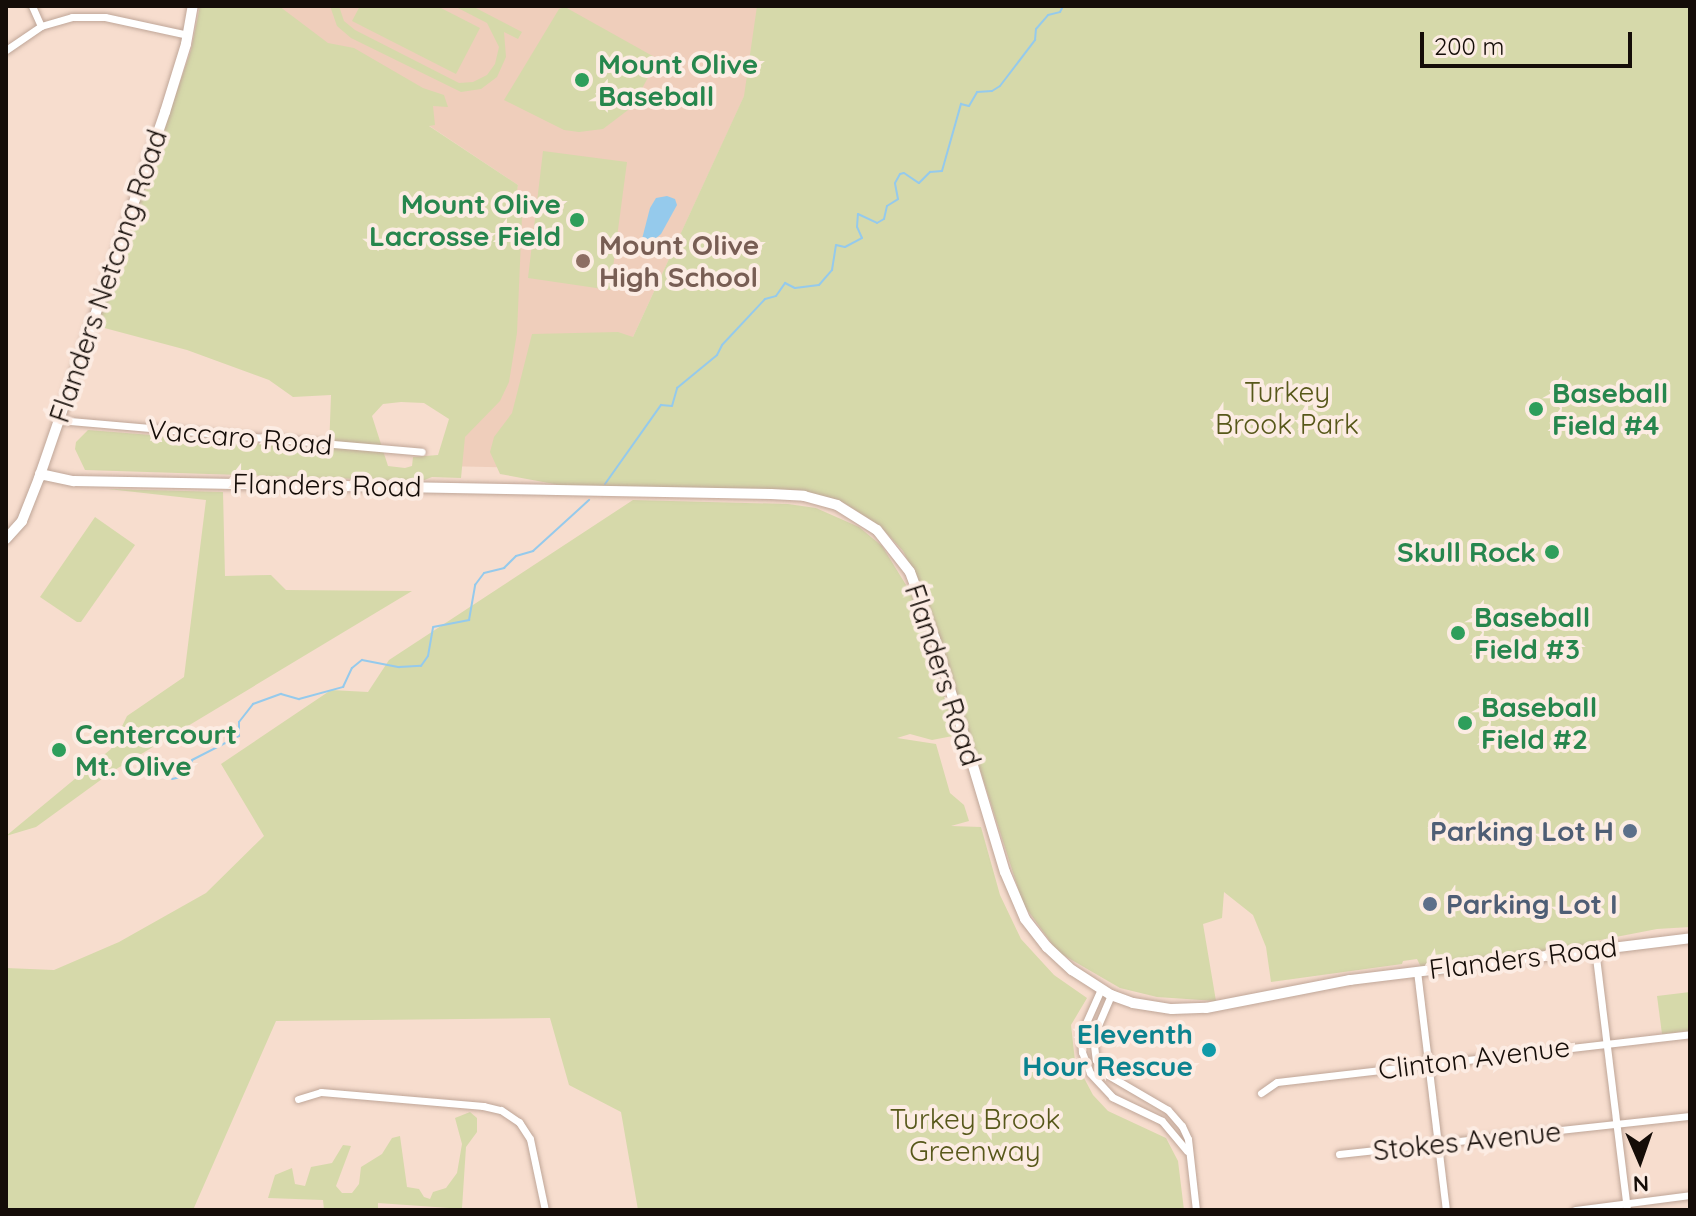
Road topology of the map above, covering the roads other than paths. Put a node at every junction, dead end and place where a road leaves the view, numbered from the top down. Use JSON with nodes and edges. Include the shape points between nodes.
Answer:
{"nodes":[{"id":1,"x":32,"y":6,"type":"edge"},
{"id":2,"x":193,"y":6,"type":"edge"},
{"id":3,"x":41,"y":26,"type":"junction"},
{"id":4,"x":188,"y":35,"type":"junction"},
{"id":5,"x":6,"y":50,"type":"edge"},
{"id":6,"x":59,"y":420,"type":"junction"},
{"id":7,"x":422,"y":452,"type":"dead end"},
{"id":8,"x":40,"y":474,"type":"junction"},
{"id":9,"x":6,"y":539,"type":"edge"},
{"id":10,"x":1690,"y":938,"type":"edge"},
{"id":11,"x":1595,"y":949,"type":"junction"},
{"id":12,"x":1417,"y":971,"type":"junction"},
{"id":13,"x":1101,"y":989,"type":"junction"},
{"id":14,"x":1111,"y":995,"type":"junction"},
{"id":15,"x":1690,"y":1034,"type":"edge"},
{"id":16,"x":1606,"y":1042,"type":"junction"},
{"id":17,"x":1428,"y":1063,"type":"junction"},
{"id":18,"x":1261,"y":1093,"type":"dead end"},
{"id":19,"x":298,"y":1099,"type":"dead end"},
{"id":20,"x":1690,"y":1116,"type":"edge"},
{"id":21,"x":1616,"y":1124,"type":"junction"},
{"id":22,"x":1438,"y":1145,"type":"junction"},
{"id":23,"x":1188,"y":1153,"type":"junction"},
{"id":24,"x":1339,"y":1154,"type":"dead end"},
{"id":25,"x":1690,"y":1195,"type":"edge"},
{"id":26,"x":1626,"y":1207,"type":"edge"},
{"id":27,"x":545,"y":1210,"type":"edge"},
{"id":28,"x":1196,"y":1210,"type":"edge"},
{"id":29,"x":1446,"y":1210,"type":"edge"},
{"id":30,"x":1575,"y":1210,"type":"edge"}],
"edges":[{"from":1,"to":3,"type":"street"},
{"from":2,"to":4,"type":"main road","name":"Flanders Netcong Road"},
{"from":3,"to":4,"type":"street","via":[[95,16]]},
{"from":3,"to":5,"type":"street"},
{"from":4,"to":6,"type":"main road","name":"Flanders Netcong Road"},
{"from":6,"to":7,"type":"street","name":"Vaccaro Road"},
{"from":6,"to":8,"type":"main road","name":"Flanders Netcong Road"},
{"from":8,"to":9,"type":"main road","name":"Flanders Netcong Road","via":[[22,521]]},
{"from":8,"to":13,"type":"main road","name":"Flanders Road","via":[[74,481],[771,494],[837,505],[877,530],[910,572],[1018,906],[1054,955]]},
{"from":10,"to":11,"type":"main road","name":"Flanders Road"},
{"from":11,"to":12,"type":"main road","name":"Flanders Road"},
{"from":11,"to":16,"type":"street"},
{"from":12,"to":14,"type":"main road","name":"Flanders Road","via":[[1200,1008],[1143,1005]]},
{"from":12,"to":17,"type":"street"},
{"from":13,"to":14,"type":"main road","name":"Flanders Road"},
{"from":13,"to":23,"type":"street","via":[[1081,1034],[1090,1073],[1112,1097],[1162,1121]]},
{"from":14,"to":23,"type":"street","via":[[1093,1037],[1096,1060],[1108,1075],[1174,1116],[1186,1134]]},
{"from":15,"to":16,"type":"street","name":"Clinton Avenue"},
{"from":16,"to":17,"type":"street","name":"Clinton Avenue"},
{"from":16,"to":21,"type":"street"},
{"from":17,"to":18,"type":"street","name":"Clinton Avenue","via":[[1277,1082]]},
{"from":17,"to":22,"type":"street"},
{"from":19,"to":27,"type":"street","via":[[321,1092],[501,1110],[519,1122],[530,1139]]},
{"from":20,"to":21,"type":"street","name":"Stokes Avenue"},
{"from":21,"to":22,"type":"street","name":"Stokes Avenue"},
{"from":21,"to":26,"type":"street"},
{"from":22,"to":24,"type":"street","name":"Stokes Avenue"},
{"from":22,"to":29,"type":"street"},
{"from":23,"to":28,"type":"street"},
{"from":25,"to":26,"type":"street"},
{"from":26,"to":30,"type":"street"}]}
